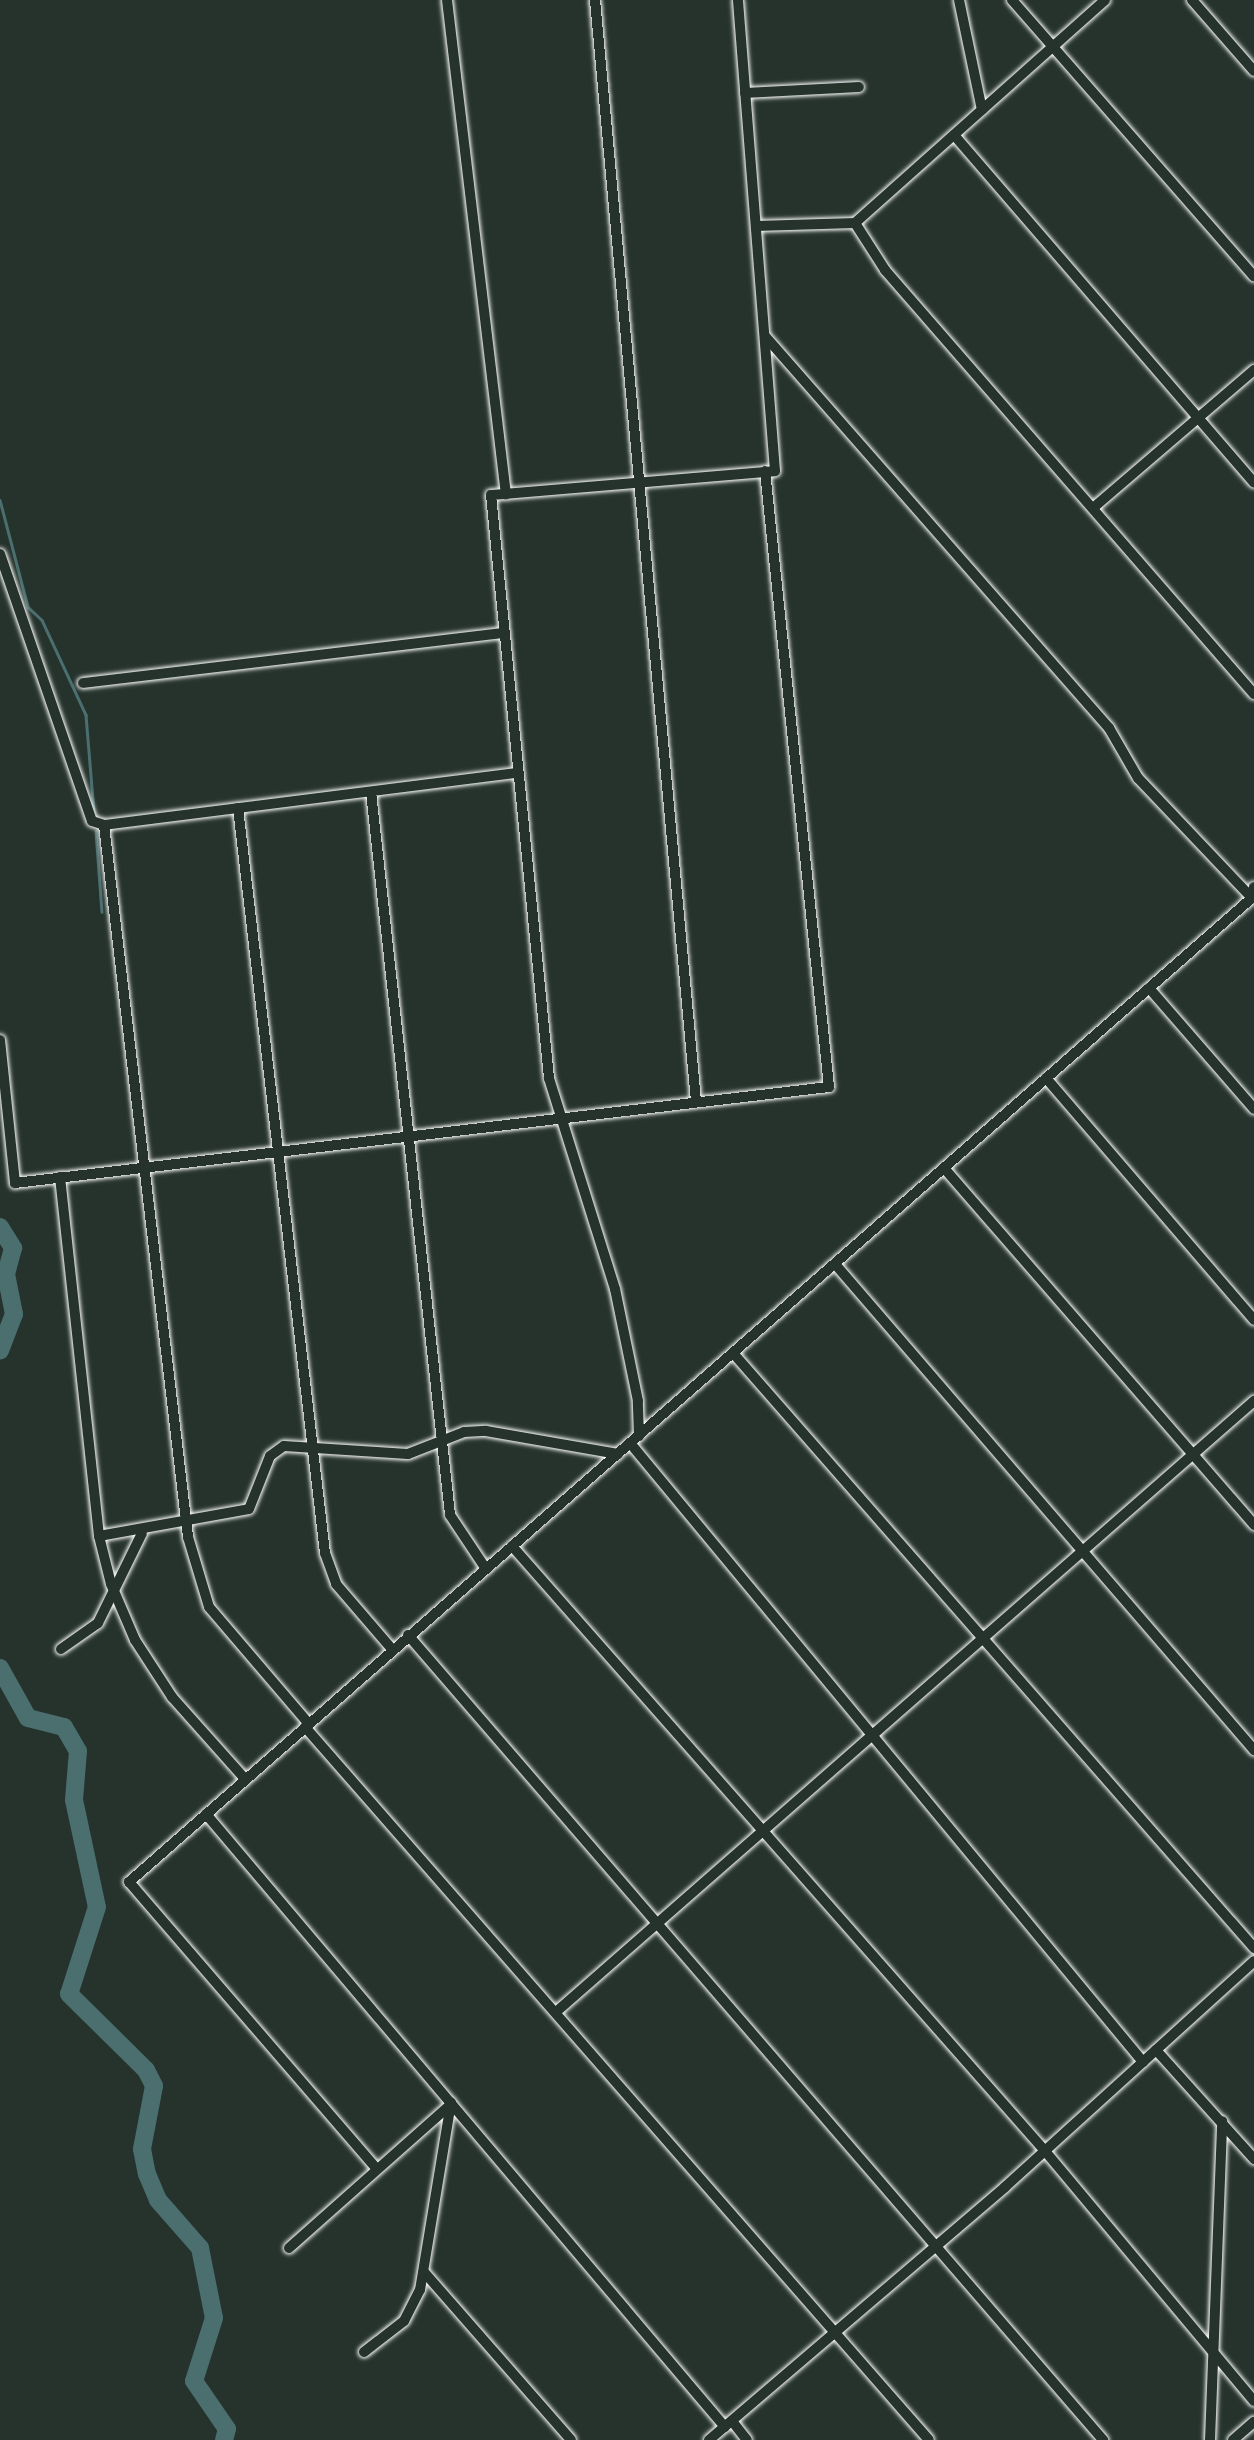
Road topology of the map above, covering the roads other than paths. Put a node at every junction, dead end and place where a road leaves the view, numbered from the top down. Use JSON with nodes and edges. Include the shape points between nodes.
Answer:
{"nodes":[{"id":1,"x":447,"y":0,"type":"edge"},
{"id":2,"x":595,"y":0,"type":"edge"},
{"id":3,"x":738,"y":0,"type":"edge"},
{"id":4,"x":959,"y":0,"type":"edge"},
{"id":5,"x":1012,"y":0,"type":"edge"},
{"id":6,"x":1105,"y":0,"type":"edge"},
{"id":7,"x":1192,"y":0,"type":"edge"},
{"id":8,"x":1054,"y":46,"type":"junction"},
{"id":9,"x":1254,"y":71,"type":"edge"},
{"id":10,"x":859,"y":87,"type":"dead end"},
{"id":11,"x":745,"y":93,"type":"junction"},
{"id":12,"x":982,"y":110,"type":"junction"},
{"id":13,"x":954,"y":135,"type":"junction"},
{"id":14,"x":855,"y":223,"type":"junction"},
{"id":15,"x":756,"y":226,"type":"junction"},
{"id":16,"x":1254,"y":276,"type":"edge"},
{"id":17,"x":764,"y":336,"type":"junction"},
{"id":18,"x":1254,"y":370,"type":"edge"},
{"id":19,"x":1199,"y":418,"type":"junction"},
{"id":20,"x":765,"y":472,"type":"junction"},
{"id":21,"x":636,"y":482,"type":"junction"},
{"id":22,"x":1254,"y":482,"type":"edge"},
{"id":23,"x":506,"y":494,"type":"junction"},
{"id":24,"x":1093,"y":508,"type":"junction"},
{"id":25,"x":0,"y":554,"type":"edge"},
{"id":26,"x":504,"y":633,"type":"junction"},
{"id":27,"x":82,"y":683,"type":"dead end"},
{"id":28,"x":1254,"y":694,"type":"edge"},
{"id":29,"x":518,"y":773,"type":"junction"},
{"id":30,"x":371,"y":792,"type":"junction"},
{"id":31,"x":238,"y":808,"type":"junction"},
{"id":32,"x":104,"y":825,"type":"junction"},
{"id":33,"x":1253,"y":896,"type":"edge"},
{"id":34,"x":1149,"y":988,"type":"junction"},
{"id":35,"x":0,"y":1040,"type":"edge"},
{"id":36,"x":1046,"y":1078,"type":"junction"},
{"id":37,"x":696,"y":1102,"type":"junction"},
{"id":38,"x":1254,"y":1110,"type":"edge"},
{"id":39,"x":557,"y":1118,"type":"junction"},
{"id":40,"x":410,"y":1137,"type":"junction"},
{"id":41,"x":276,"y":1152,"type":"junction"},
{"id":42,"x":142,"y":1168,"type":"junction"},
{"id":43,"x":944,"y":1168,"type":"junction"},
{"id":44,"x":60,"y":1178,"type":"junction"},
{"id":45,"x":834,"y":1264,"type":"junction"},
{"id":46,"x":1254,"y":1320,"type":"edge"},
{"id":47,"x":734,"y":1353,"type":"junction"},
{"id":48,"x":1254,"y":1402,"type":"edge"},
{"id":49,"x":634,"y":1440,"type":"junction"},
{"id":50,"x":442,"y":1442,"type":"junction"},
{"id":51,"x":311,"y":1443,"type":"junction"},
{"id":52,"x":1192,"y":1453,"type":"junction"},
{"id":53,"x":618,"y":1454,"type":"junction"},
{"id":54,"x":186,"y":1524,"type":"junction"},
{"id":55,"x":1254,"y":1525,"type":"edge"},
{"id":56,"x":142,"y":1533,"type":"junction"},
{"id":57,"x":98,"y":1536,"type":"junction"},
{"id":58,"x":512,"y":1546,"type":"junction"},
{"id":59,"x":1083,"y":1550,"type":"junction"},
{"id":60,"x":486,"y":1569,"type":"junction"},
{"id":61,"x":114,"y":1591,"type":"junction"},
{"id":62,"x":408,"y":1635,"type":"junction"},
{"id":63,"x":983,"y":1640,"type":"junction"},
{"id":64,"x":61,"y":1649,"type":"dead end"},
{"id":65,"x":392,"y":1649,"type":"junction"},
{"id":66,"x":307,"y":1726,"type":"junction"},
{"id":67,"x":871,"y":1737,"type":"junction"},
{"id":68,"x":1254,"y":1750,"type":"edge"},
{"id":69,"x":246,"y":1779,"type":"junction"},
{"id":70,"x":206,"y":1814,"type":"junction"},
{"id":71,"x":761,"y":1832,"type":"junction"},
{"id":72,"x":659,"y":1920,"type":"junction"},
{"id":73,"x":1254,"y":1948,"type":"edge"},
{"id":74,"x":1254,"y":1961,"type":"edge"},
{"id":75,"x":556,"y":2012,"type":"junction"},
{"id":76,"x":1156,"y":2050,"type":"junction"},
{"id":77,"x":1143,"y":2062,"type":"junction"},
{"id":78,"x":452,"y":2103,"type":"junction"},
{"id":79,"x":1222,"y":2121,"type":"junction"},
{"id":80,"x":1045,"y":2152,"type":"junction"},
{"id":81,"x":1254,"y":2158,"type":"edge"},
{"id":82,"x":376,"y":2168,"type":"junction"},
{"id":83,"x":940,"y":2243,"type":"junction"},
{"id":84,"x":288,"y":2248,"type":"dead end"},
{"id":85,"x":424,"y":2272,"type":"junction"},
{"id":86,"x":835,"y":2334,"type":"junction"},
{"id":87,"x":364,"y":2352,"type":"dead end"},
{"id":88,"x":1212,"y":2356,"type":"junction"},
{"id":89,"x":1254,"y":2401,"type":"edge"},
{"id":90,"x":1254,"y":2422,"type":"edge"},
{"id":91,"x":728,"y":2424,"type":"junction"},
{"id":92,"x":572,"y":2440,"type":"edge"},
{"id":93,"x":710,"y":2440,"type":"edge"},
{"id":94,"x":747,"y":2440,"type":"edge"},
{"id":95,"x":930,"y":2440,"type":"edge"},
{"id":96,"x":1104,"y":2440,"type":"edge"},
{"id":97,"x":1210,"y":2440,"type":"edge"},
{"id":98,"x":1233,"y":2440,"type":"edge"}],
"edges":[{"from":1,"to":23,"type":"street"},
{"from":2,"to":21,"type":"street"},
{"from":3,"to":11,"type":"street"},
{"from":4,"to":12,"type":"street"},
{"from":5,"to":8,"type":"street"},
{"from":6,"to":8,"type":"street"},
{"from":7,"to":9,"type":"street"},
{"from":8,"to":12,"type":"street"},
{"from":8,"to":16,"type":"street"},
{"from":10,"to":11,"type":"street"},
{"from":11,"to":15,"type":"street"},
{"from":12,"to":13,"type":"street"},
{"from":13,"to":14,"type":"street"},
{"from":13,"to":19,"type":"street"},
{"from":14,"to":15,"type":"street"},
{"from":14,"to":24,"type":"street","via":[[884,270]]},
{"from":15,"to":17,"type":"street"},
{"from":17,"to":20,"type":"street","via":[[776,471]]},
{"from":17,"to":33,"type":"street","via":[[1109,728],[1138,778]]},
{"from":18,"to":19,"type":"street"},
{"from":19,"to":22,"type":"street"},
{"from":19,"to":24,"type":"street"},
{"from":20,"to":21,"type":"street"},
{"from":20,"to":37,"type":"street","via":[[829,1087]]},
{"from":21,"to":23,"type":"street"},
{"from":21,"to":37,"type":"street"},
{"from":23,"to":26,"type":"street","via":[[490,496]]},
{"from":24,"to":28,"type":"street"},
{"from":25,"to":32,"type":"street","via":[[85,816]]},
{"from":26,"to":27,"type":"street"},
{"from":26,"to":29,"type":"street"},
{"from":29,"to":30,"type":"street"},
{"from":29,"to":39,"type":"street"},
{"from":30,"to":31,"type":"street"},
{"from":30,"to":40,"type":"street"},
{"from":31,"to":32,"type":"street"},
{"from":31,"to":41,"type":"street"},
{"from":32,"to":42,"type":"street"},
{"from":33,"to":34,"type":"street"},
{"from":34,"to":36,"type":"street"},
{"from":34,"to":38,"type":"street"},
{"from":35,"to":44,"type":"street","via":[[15,1183]]},
{"from":36,"to":43,"type":"street"},
{"from":36,"to":46,"type":"street"},
{"from":37,"to":39,"type":"street"},
{"from":39,"to":40,"type":"street"},
{"from":39,"to":49,"type":"street","via":[[615,1290],[638,1401]]},
{"from":40,"to":41,"type":"street"},
{"from":40,"to":50,"type":"street"},
{"from":41,"to":42,"type":"street"},
{"from":41,"to":51,"type":"street"},
{"from":42,"to":44,"type":"street"},
{"from":42,"to":54,"type":"street"},
{"from":43,"to":45,"type":"street"},
{"from":43,"to":52,"type":"street"},
{"from":44,"to":57,"type":"street"},
{"from":45,"to":47,"type":"street"},
{"from":45,"to":59,"type":"street"},
{"from":47,"to":49,"type":"street"},
{"from":47,"to":63,"type":"street"},
{"from":48,"to":52,"type":"street"},
{"from":49,"to":53,"type":"street"},
{"from":49,"to":67,"type":"street"},
{"from":50,"to":51,"type":"street","via":[[408,1454]]},
{"from":50,"to":53,"type":"street","via":[[486,1431]]},
{"from":50,"to":60,"type":"street","via":[[450,1515]]},
{"from":51,"to":54,"type":"street","via":[[284,1446],[270,1456],[249,1509]]},
{"from":51,"to":65,"type":"street","via":[[330,1573]]},
{"from":52,"to":55,"type":"street"},
{"from":52,"to":59,"type":"street"},
{"from":53,"to":58,"type":"street"},
{"from":54,"to":56,"type":"street"},
{"from":54,"to":66,"type":"street","via":[[209,1606]]},
{"from":56,"to":57,"type":"street"},
{"from":56,"to":61,"type":"street"},
{"from":57,"to":61,"type":"street"},
{"from":58,"to":60,"type":"street"},
{"from":58,"to":71,"type":"street"},
{"from":59,"to":63,"type":"street"},
{"from":59,"to":68,"type":"street"},
{"from":60,"to":62,"type":"street"},
{"from":61,"to":64,"type":"street","via":[[98,1623]]},
{"from":61,"to":69,"type":"street","via":[[172,1697]]},
{"from":62,"to":65,"type":"street"},
{"from":62,"to":72,"type":"street"},
{"from":63,"to":67,"type":"street"},
{"from":63,"to":73,"type":"street"},
{"from":65,"to":66,"type":"street"},
{"from":66,"to":69,"type":"street"},
{"from":66,"to":75,"type":"street"},
{"from":67,"to":71,"type":"street"},
{"from":67,"to":77,"type":"street"},
{"from":69,"to":70,"type":"street"},
{"from":70,"to":78,"type":"street"},
{"from":70,"to":82,"type":"street","via":[[129,1882]]},
{"from":71,"to":72,"type":"street"},
{"from":71,"to":80,"type":"street"},
{"from":72,"to":75,"type":"street"},
{"from":72,"to":83,"type":"street"},
{"from":74,"to":76,"type":"street"},
{"from":75,"to":86,"type":"street"},
{"from":76,"to":77,"type":"street"},
{"from":76,"to":79,"type":"street"},
{"from":77,"to":80,"type":"street"},
{"from":78,"to":82,"type":"street"},
{"from":78,"to":85,"type":"street"},
{"from":78,"to":91,"type":"street"},
{"from":79,"to":81,"type":"street"},
{"from":79,"to":88,"type":"street"},
{"from":80,"to":83,"type":"street"},
{"from":80,"to":88,"type":"street"},
{"from":82,"to":84,"type":"street"},
{"from":83,"to":86,"type":"street"},
{"from":83,"to":96,"type":"street"},
{"from":85,"to":87,"type":"street","via":[[404,2321]]},
{"from":85,"to":92,"type":"street"},
{"from":86,"to":91,"type":"street"},
{"from":86,"to":95,"type":"street"},
{"from":88,"to":89,"type":"street"},
{"from":88,"to":97,"type":"street"},
{"from":90,"to":98,"type":"street"},
{"from":91,"to":93,"type":"street"},
{"from":91,"to":94,"type":"street"}]}
